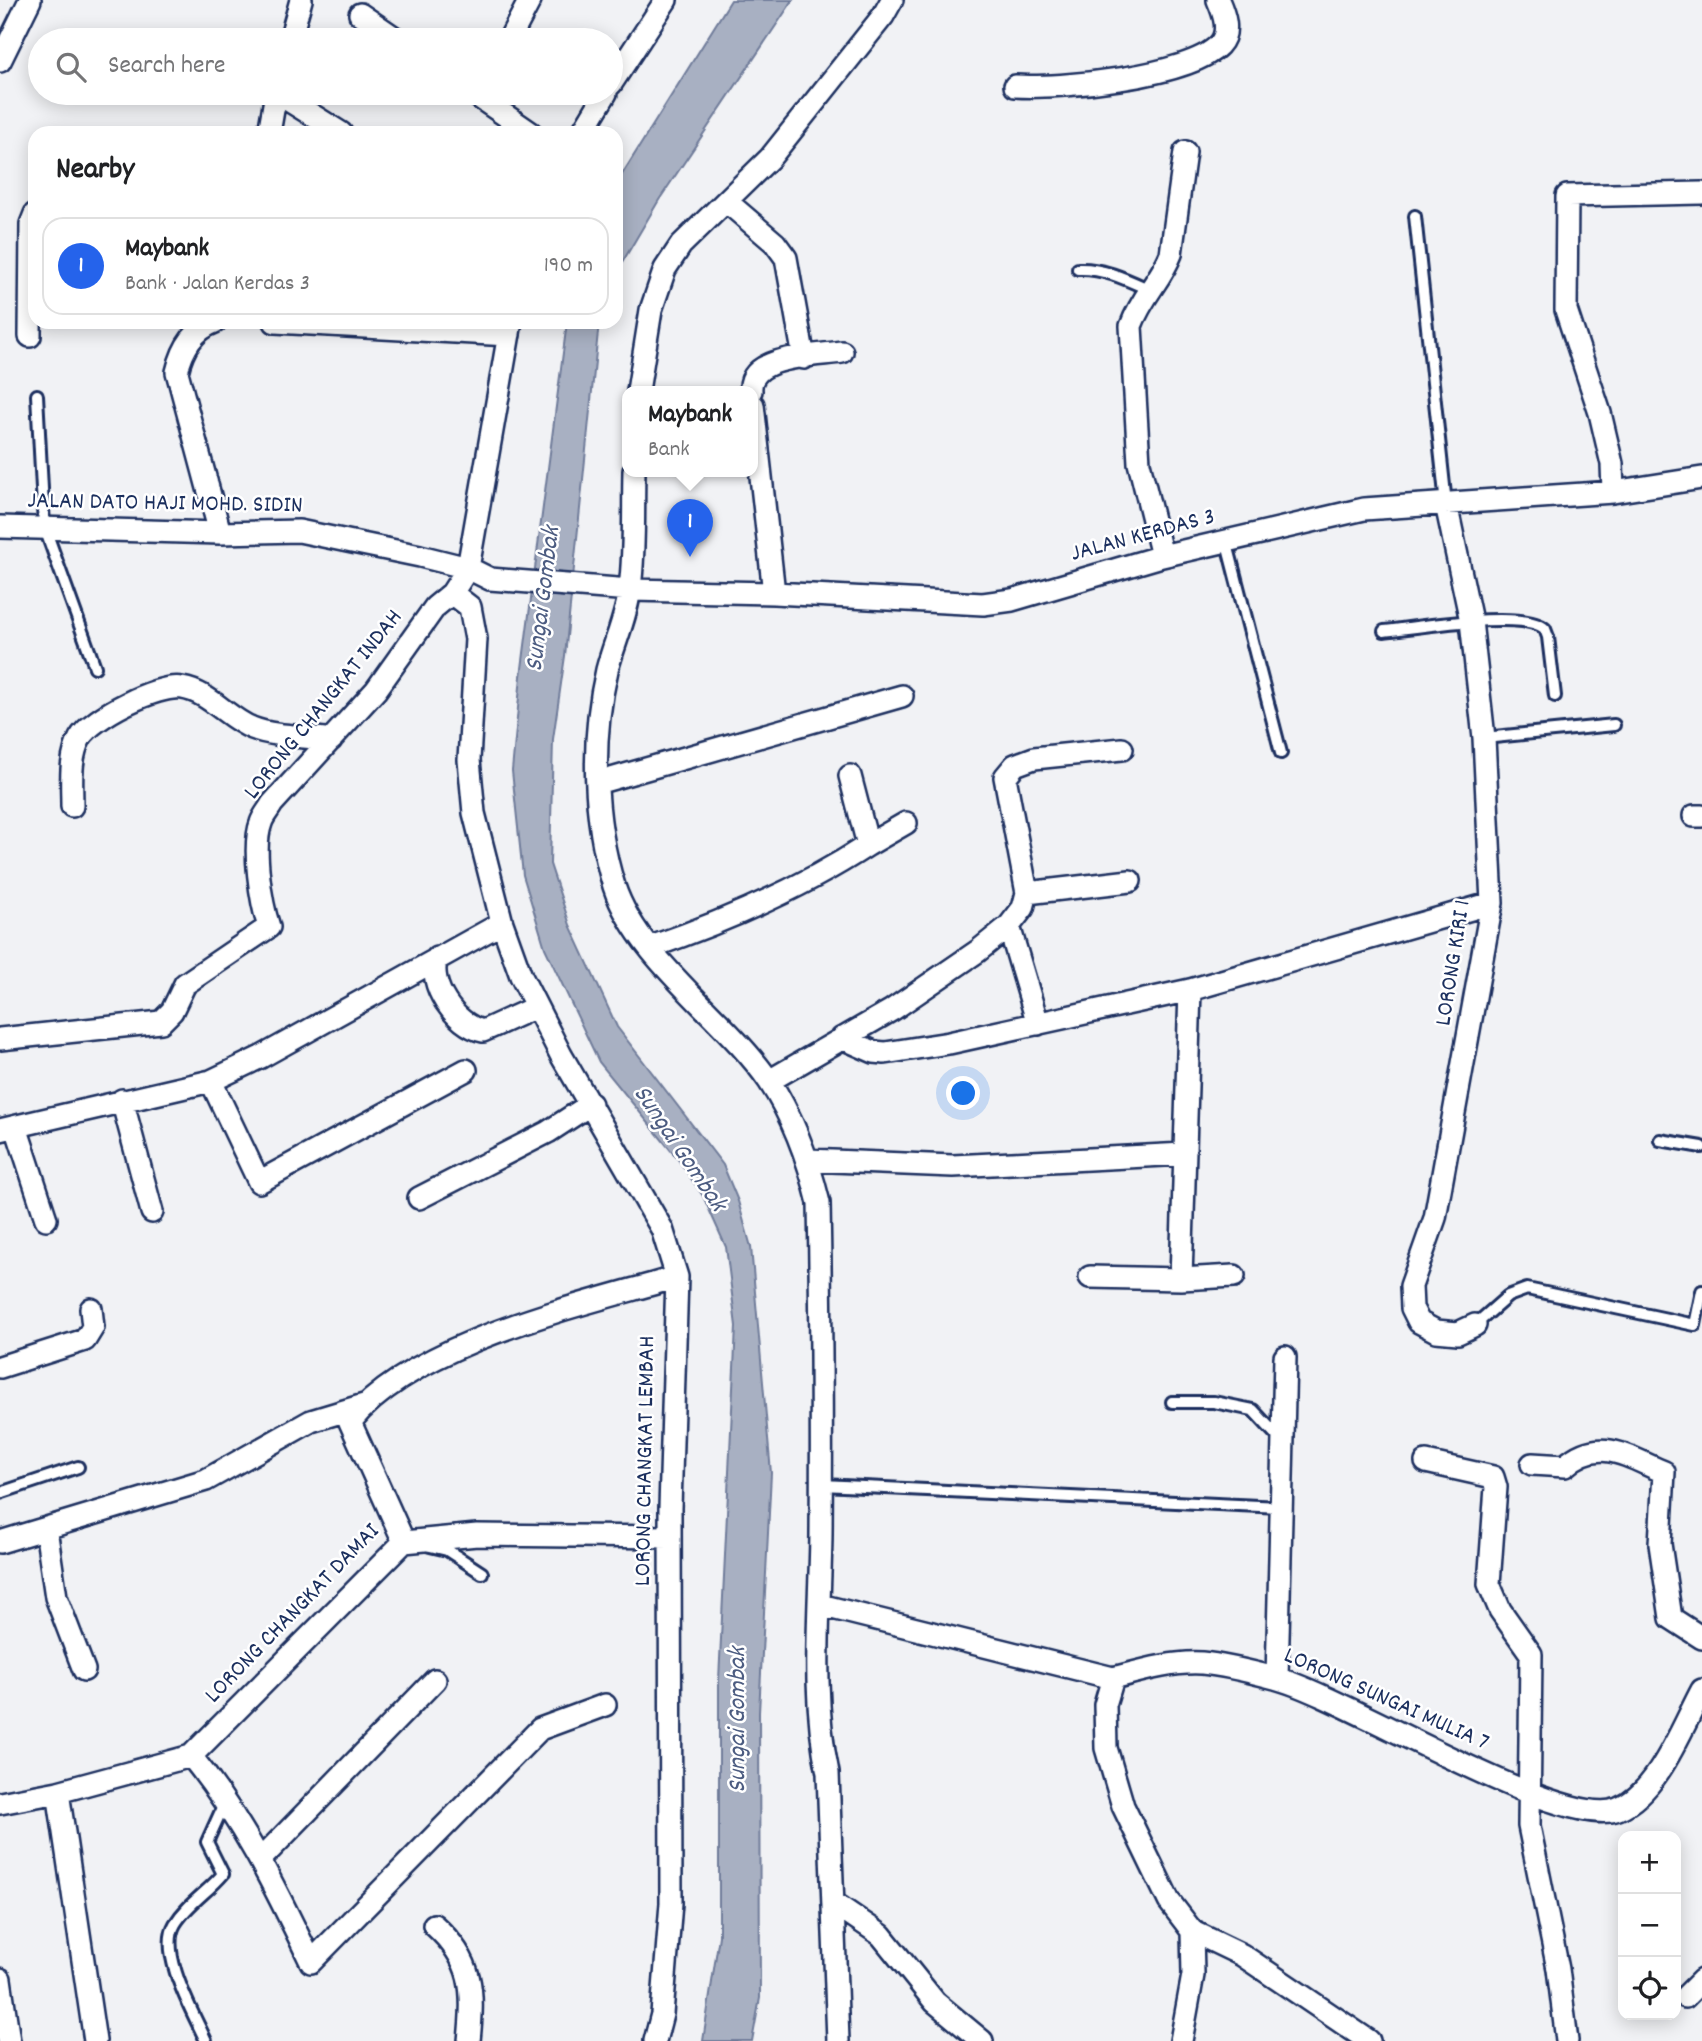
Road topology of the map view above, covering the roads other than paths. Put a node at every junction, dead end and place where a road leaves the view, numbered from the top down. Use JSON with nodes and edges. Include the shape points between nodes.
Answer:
{"nodes":[{"id":1,"x":30,"y":0,"type":"edge"},
{"id":2,"x":301,"y":0,"type":"edge"},
{"id":3,"x":530,"y":0,"type":"edge"},
{"id":4,"x":666,"y":0,"type":"edge"},
{"id":5,"x":892,"y":0,"type":"edge"},
{"id":6,"x":1218,"y":0,"type":"edge"},
{"id":7,"x":360,"y":14,"type":"dead end"},
{"id":8,"x":293,"y":28,"type":"edge"},
{"id":9,"x":380,"y":28,"type":"edge"},
{"id":10,"x":515,"y":28,"type":"edge"},
{"id":11,"x":0,"y":61,"type":"edge"},
{"id":12,"x":623,"y":66,"type":"edge"},
{"id":13,"x":1015,"y":86,"type":"dead end"},
{"id":14,"x":274,"y":105,"type":"edge"},
{"id":15,"x":296,"y":105,"type":"edge"},
{"id":16,"x":490,"y":105,"type":"edge"},
{"id":17,"x":599,"y":105,"type":"edge"},
{"id":18,"x":271,"y":126,"type":"edge"},
{"id":19,"x":330,"y":126,"type":"edge"},
{"id":20,"x":521,"y":126,"type":"edge"},
{"id":21,"x":586,"y":126,"type":"edge"},
{"id":22,"x":1185,"y":152,"type":"dead end"},
{"id":23,"x":1702,"y":193,"type":"edge"},
{"id":24,"x":726,"y":201,"type":"junction"},
{"id":25,"x":1415,"y":216,"type":"dead end"},
{"id":26,"x":1078,"y":269,"type":"dead end"},
{"id":27,"x":1148,"y":289,"type":"junction"},
{"id":28,"x":30,"y":329,"type":"edge"},
{"id":29,"x":205,"y":329,"type":"edge"},
{"id":30,"x":510,"y":329,"type":"edge"},
{"id":31,"x":30,"y":337,"type":"dead end"},
{"id":32,"x":842,"y":352,"type":"dead end"},
{"id":33,"x":804,"y":358,"type":"junction"},
{"id":34,"x":639,"y":386,"type":"edge"},
{"id":35,"x":751,"y":386,"type":"edge"},
{"id":36,"x":37,"y":395,"type":"dead end"},
{"id":37,"x":758,"y":450,"type":"edge"},
{"id":38,"x":634,"y":477,"type":"edge"},
{"id":39,"x":1702,"y":478,"type":"edge"},
{"id":40,"x":1613,"y":492,"type":"junction"},
{"id":41,"x":1446,"y":504,"type":"junction"},
{"id":42,"x":44,"y":526,"type":"junction"},
{"id":43,"x":0,"y":527,"type":"edge"},
{"id":44,"x":220,"y":533,"type":"junction"},
{"id":45,"x":1226,"y":540,"type":"junction"},
{"id":46,"x":1161,"y":556,"type":"junction"},
{"id":47,"x":468,"y":568,"type":"junction"},
{"id":48,"x":490,"y":579,"type":"joint"},
{"id":49,"x":630,"y":590,"type":"junction"},
{"id":50,"x":452,"y":593,"type":"junction"},
{"id":51,"x":774,"y":593,"type":"junction"},
{"id":52,"x":1471,"y":621,"type":"junction"},
{"id":53,"x":1384,"y":631,"type":"dead end"},
{"id":54,"x":95,"y":667,"type":"dead end"},
{"id":55,"x":1555,"y":695,"type":"dead end"},
{"id":56,"x":902,"y":696,"type":"dead end"},
{"id":57,"x":1614,"y":725,"type":"dead end"},
{"id":58,"x":1484,"y":738,"type":"junction"},
{"id":59,"x":331,"y":740,"type":"junction"},
{"id":60,"x":1122,"y":749,"type":"dead end"},
{"id":61,"x":1281,"y":753,"type":"dead end"},
{"id":62,"x":850,"y":775,"type":"dead end"},
{"id":63,"x":597,"y":783,"type":"junction"},
{"id":64,"x":72,"y":806,"type":"dead end"},
{"id":65,"x":906,"y":823,"type":"dead end"},
{"id":66,"x":868,"y":845,"type":"junction"},
{"id":67,"x":1130,"y":881,"type":"dead end"},
{"id":68,"x":1027,"y":893,"type":"junction"},
{"id":69,"x":1492,"y":903,"type":"junction"},
{"id":70,"x":502,"y":923,"type":"junction"},
{"id":71,"x":1009,"y":926,"type":"junction"},
{"id":72,"x":651,"y":947,"type":"junction"},
{"id":73,"x":437,"y":958,"type":"junction"},
{"id":74,"x":1190,"y":990,"type":"junction"},
{"id":75,"x":536,"y":1007,"type":"junction"},
{"id":76,"x":1038,"y":1024,"type":"junction"},
{"id":77,"x":842,"y":1038,"type":"junction"},
{"id":78,"x":0,"y":1039,"type":"edge"},
{"id":79,"x":466,"y":1070,"type":"dead end"},
{"id":80,"x":211,"y":1081,"type":"junction"},
{"id":81,"x":769,"y":1081,"type":"junction"},
{"id":82,"x":121,"y":1100,"type":"junction"},
{"id":83,"x":591,"y":1104,"type":"junction"},
{"id":84,"x":8,"y":1128,"type":"edge"},
{"id":85,"x":1660,"y":1140,"type":"dead end"},
{"id":86,"x":1702,"y":1147,"type":"edge"},
{"id":87,"x":1184,"y":1154,"type":"junction"},
{"id":88,"x":808,"y":1160,"type":"junction"},
{"id":89,"x":419,"y":1198,"type":"dead end"},
{"id":90,"x":152,"y":1212,"type":"dead end"},
{"id":91,"x":46,"y":1219,"type":"dead end"},
{"id":92,"x":1234,"y":1276,"type":"dead end"},
{"id":93,"x":677,"y":1277,"type":"junction"},
{"id":94,"x":1090,"y":1277,"type":"dead end"},
{"id":95,"x":1181,"y":1279,"type":"junction"},
{"id":96,"x":1702,"y":1291,"type":"edge"},
{"id":97,"x":91,"y":1309,"type":"dead end"},
{"id":98,"x":1475,"y":1325,"type":"joint"},
{"id":99,"x":1286,"y":1357,"type":"dead end"},
{"id":100,"x":0,"y":1367,"type":"edge"},
{"id":101,"x":1172,"y":1402,"type":"dead end"},
{"id":102,"x":364,"y":1405,"type":"junction"},
{"id":103,"x":1283,"y":1443,"type":"junction"},
{"id":104,"x":1426,"y":1462,"type":"dead end"},
{"id":105,"x":1532,"y":1464,"type":"dead end"},
{"id":106,"x":78,"y":1467,"type":"dead end"},
{"id":107,"x":822,"y":1485,"type":"junction"},
{"id":108,"x":0,"y":1493,"type":"edge"},
{"id":109,"x":1281,"y":1507,"type":"junction"},
{"id":110,"x":46,"y":1528,"type":"junction"},
{"id":111,"x":670,"y":1537,"type":"junction"},
{"id":112,"x":0,"y":1542,"type":"edge"},
{"id":113,"x":404,"y":1542,"type":"junction"},
{"id":114,"x":482,"y":1573,"type":"dead end"},
{"id":115,"x":820,"y":1605,"type":"junction"},
{"id":116,"x":1702,"y":1638,"type":"edge"},
{"id":117,"x":84,"y":1670,"type":"dead end"},
{"id":118,"x":1113,"y":1678,"type":"junction"},
{"id":119,"x":1277,"y":1678,"type":"junction"},
{"id":120,"x":435,"y":1680,"type":"dead end"},
{"id":121,"x":1702,"y":1690,"type":"edge"},
{"id":122,"x":605,"y":1705,"type":"dead end"},
{"id":123,"x":191,"y":1756,"type":"junction"},
{"id":124,"x":58,"y":1792,"type":"junction"},
{"id":125,"x":1529,"y":1792,"type":"junction"},
{"id":126,"x":226,"y":1800,"type":"junction"},
{"id":127,"x":0,"y":1803,"type":"edge"},
{"id":128,"x":261,"y":1859,"type":"junction"},
{"id":129,"x":834,"y":1903,"type":"junction"},
{"id":130,"x":433,"y":1925,"type":"dead end"},
{"id":131,"x":1192,"y":1931,"type":"junction"},
{"id":132,"x":0,"y":1979,"type":"edge"},
{"id":133,"x":1702,"y":1980,"type":"edge"},
{"id":134,"x":1685,"y":1997,"type":"dead end"},
{"id":135,"x":1345,"y":2034,"type":"edge"},
{"id":136,"x":9,"y":2041,"type":"edge"},
{"id":137,"x":95,"y":2041,"type":"edge"},
{"id":138,"x":206,"y":2041,"type":"edge"},
{"id":139,"x":470,"y":2041,"type":"edge"},
{"id":140,"x":655,"y":2041,"type":"edge"},
{"id":141,"x":838,"y":2041,"type":"edge"},
{"id":142,"x":982,"y":2041,"type":"edge"},
{"id":143,"x":1181,"y":2041,"type":"edge"},
{"id":144,"x":1369,"y":2041,"type":"edge"},
{"id":145,"x":1567,"y":2041,"type":"edge"}],
"edges":[{"from":1,"to":11,"type":"street"},
{"from":2,"to":8,"type":"street"},
{"from":3,"to":10,"type":"street"},
{"from":4,"to":12,"type":"street"},
{"from":5,"to":24,"type":"street","via":[[770,158]]},
{"from":6,"to":13,"type":"street","via":[[1227,23],[1220,44],[1198,60],[1078,85]]},
{"from":7,"to":9,"type":"street"},
{"from":14,"to":18,"type":"street"},
{"from":15,"to":19,"type":"street"},
{"from":16,"to":20,"type":"street"},
{"from":17,"to":21,"type":"street"},
{"from":22,"to":27,"type":"street","via":[[1171,254]]},
{"from":23,"to":40,"type":"street","via":[[1567,196],[1566,310],[1600,414],[1612,464]]},
{"from":24,"to":33,"type":"street","via":[[786,258]]},
{"from":24,"to":34,"type":"street","via":[[681,245],[665,269],[651,310]]},
{"from":25,"to":41,"type":"lane"},
{"from":26,"to":27,"type":"lane","via":[[1124,278]]},
{"from":27,"to":46,"type":"street","via":[[1131,326],[1131,356],[1139,463]]},
{"from":28,"to":31,"type":"street"},
{"from":29,"to":44,"type":"street","via":[[185,348],[177,372]]},
{"from":30,"to":47,"type":"street"},
{"from":32,"to":33,"type":"street"},
{"from":33,"to":35,"type":"street","via":[[769,364],[755,372]]},
{"from":36,"to":42,"type":"lane"},
{"from":37,"to":51,"type":"street"},
{"from":38,"to":49,"type":"street"},
{"from":39,"to":40,"type":"street","name":"JALAN KERDAS 3"},
{"from":40,"to":41,"type":"street","name":"JALAN KERDAS 3"},
{"from":41,"to":45,"type":"street","name":"JALAN KERDAS 3","via":[[1364,509]]},
{"from":41,"to":52,"type":"street","name":"LORONG KIRI 1"},
{"from":42,"to":43,"type":"street","name":"JALAN DATO HAJI MOHD. SIDIN"},
{"from":42,"to":44,"type":"street","name":"JALAN DATO HAJI MOHD. SIDIN"},
{"from":42,"to":54,"type":"lane"},
{"from":44,"to":47,"type":"street","name":"JALAN DATO HAJI MOHD. SIDIN","via":[[299,531]]},
{"from":45,"to":46,"type":"street","name":"JALAN KERDAS 3"},
{"from":45,"to":61,"type":"lane"},
{"from":46,"to":51,"type":"street","name":"JALAN KERDAS 3","via":[[984,604]]},
{"from":47,"to":48,"type":"street","name":"JALAN DATO HAJI MOHD. SIDIN"},
{"from":47,"to":50,"type":"street","name":"LORONG CHANGKAT INDAH"},
{"from":48,"to":49,"type":"street","name":"JALAN KERDAS 3"},
{"from":49,"to":51,"type":"street","name":"JALAN KERDAS 3"},
{"from":49,"to":63,"type":"street","via":[[602,695]]},
{"from":50,"to":59,"type":"street","name":"LORONG CHANGKAT INDAH","via":[[435,607],[376,690]]},
{"from":50,"to":70,"type":"street","name":"LORONG CHANGKAT LEMBAH","via":[[470,607],[476,639],[469,760],[473,800]]},
{"from":52,"to":53,"type":"lane"},
{"from":52,"to":55,"type":"lane","via":[[1541,625],[1548,637]]},
{"from":52,"to":58,"type":"street","name":"LORONG KIRI 1"},
{"from":56,"to":63,"type":"street"},
{"from":57,"to":58,"type":"lane"},
{"from":58,"to":69,"type":"street","name":"LORONG KIRI 1"},
{"from":59,"to":64,"type":"street","via":[[252,728],[182,687],[155,690],[102,718],[80,737],[72,763]]},
{"from":59,"to":78,"type":"street","name":"LORONG CHANGKAT INDAH","via":[[261,822],[257,841],[269,927],[185,984],[161,1022]]},
{"from":60,"to":68,"type":"street","via":[[1034,758],[1016,765],[1004,778]]},
{"from":62,"to":66,"type":"street"},
{"from":63,"to":72,"type":"street","via":[[615,887]]},
{"from":65,"to":66,"type":"street"},
{"from":66,"to":72,"type":"street","via":[[754,906]]},
{"from":67,"to":68,"type":"street"},
{"from":68,"to":71,"type":"street","via":[[1023,908]]},
{"from":69,"to":74,"type":"street"},
{"from":69,"to":98,"type":"street","name":"LORONG KIRI 1","via":[[1435,1218],[1410,1286],[1419,1322],[1436,1331],[1458,1333]]},
{"from":70,"to":73,"type":"street"},
{"from":70,"to":75,"type":"street","name":"LORONG CHANGKAT LEMBAH"},
{"from":71,"to":76,"type":"street"},
{"from":71,"to":77,"type":"street","via":[[932,984]]},
{"from":72,"to":81,"type":"street"},
{"from":73,"to":75,"type":"street","via":[[433,968],[440,991],[475,1029],[483,1031]]},
{"from":73,"to":80,"type":"street"},
{"from":74,"to":76,"type":"street"},
{"from":74,"to":87,"type":"street"},
{"from":75,"to":83,"type":"street","name":"LORONG CHANGKAT LEMBAH"},
{"from":76,"to":77,"type":"street","via":[[885,1053]]},
{"from":77,"to":81,"type":"street"},
{"from":79,"to":80,"type":"street","via":[[259,1182]]},
{"from":80,"to":82,"type":"street"},
{"from":81,"to":88,"type":"street"},
{"from":82,"to":84,"type":"street"},
{"from":82,"to":90,"type":"street"},
{"from":83,"to":89,"type":"street","via":[[548,1132]]},
{"from":83,"to":93,"type":"street","name":"LORONG CHANGKAT LEMBAH","via":[[662,1229]]},
{"from":84,"to":91,"type":"street"},
{"from":85,"to":86,"type":"lane"},
{"from":87,"to":88,"type":"street","via":[[953,1166]]},
{"from":87,"to":95,"type":"street"},
{"from":88,"to":107,"type":"street","via":[[819,1203]]},
{"from":92,"to":95,"type":"street"},
{"from":93,"to":102,"type":"street","via":[[498,1330],[392,1382]]},
{"from":93,"to":111,"type":"street","name":"LORONG CHANGKAT LEMBAH"},
{"from":94,"to":95,"type":"street"},
{"from":96,"to":98,"type":"lane","via":[[1695,1325],[1527,1289],[1508,1296]]},
{"from":97,"to":100,"type":"street","via":[[93,1327],[85,1340]]},
{"from":99,"to":103,"type":"street"},
{"from":101,"to":103,"type":"lane","via":[[1214,1402],[1253,1410]]},
{"from":102,"to":110,"type":"street","via":[[311,1421],[206,1480]]},
{"from":102,"to":113,"type":"street","name":"LORONG CHANGKAT DAMAI","via":[[350,1422]]},
{"from":103,"to":109,"type":"street"},
{"from":104,"to":125,"type":"street","via":[[1493,1477],[1489,1584],[1500,1610],[1531,1654]]},
{"from":105,"to":116,"type":"street","via":[[1565,1466],[1576,1456],[1602,1448],[1664,1472],[1660,1544],[1671,1618]]},
{"from":106,"to":108,"type":"lane"},
{"from":107,"to":109,"type":"lane"},
{"from":107,"to":115,"type":"street"},
{"from":109,"to":119,"type":"street"},
{"from":110,"to":112,"type":"street"},
{"from":110,"to":117,"type":"street","via":[[56,1597]]},
{"from":111,"to":113,"type":"street","via":[[477,1535]]},
{"from":111,"to":140,"type":"street","name":"LORONG CHANGKAT LEMBAH","via":[[671,1903],[662,2014]]},
{"from":113,"to":114,"type":"lane","via":[[447,1550]]},
{"from":113,"to":123,"type":"street","name":"LORONG CHANGKAT DAMAI"},
{"from":115,"to":118,"type":"street"},
{"from":115,"to":129,"type":"street","via":[[818,1710],[828,1773]]},
{"from":118,"to":119,"type":"street","name":"LORONG SUNGAI MULIA 7","via":[[1200,1663]]},
{"from":118,"to":131,"type":"street","via":[[1105,1705],[1106,1748],[1123,1806],[1169,1901]]},
{"from":119,"to":125,"type":"street","name":"LORONG SUNGAI MULIA 7"},
{"from":120,"to":128,"type":"street"},
{"from":121,"to":125,"type":"street","name":"LORONG SUNGAI MULIA 7","via":[[1656,1776],[1637,1799],[1616,1811],[1594,1811]]},
{"from":122,"to":128,"type":"street","via":[[540,1729],[311,1962]]},
{"from":123,"to":124,"type":"street","name":"LORONG CHANGKAT DAMAI"},
{"from":123,"to":126,"type":"street"},
{"from":124,"to":127,"type":"street","name":"LORONG CHANGKAT DAMAI"},
{"from":124,"to":137,"type":"street"},
{"from":125,"to":145,"type":"street","via":[[1529,1826],[1558,1969]]},
{"from":126,"to":128,"type":"street"},
{"from":126,"to":138,"type":"lane","via":[[207,1842],[223,1874],[173,1927],[170,1951]]},
{"from":129,"to":141,"type":"street"},
{"from":129,"to":142,"type":"street","via":[[881,1935],[935,2002]]},
{"from":130,"to":139,"type":"street","via":[[450,1940],[470,1977]]},
{"from":131,"to":135,"type":"street","via":[[1242,1955]]},
{"from":131,"to":143,"type":"street","via":[[1193,1975]]},
{"from":132,"to":136,"type":"street"},
{"from":133,"to":134,"type":"street"},
{"from":135,"to":144,"type":"street"}]}
